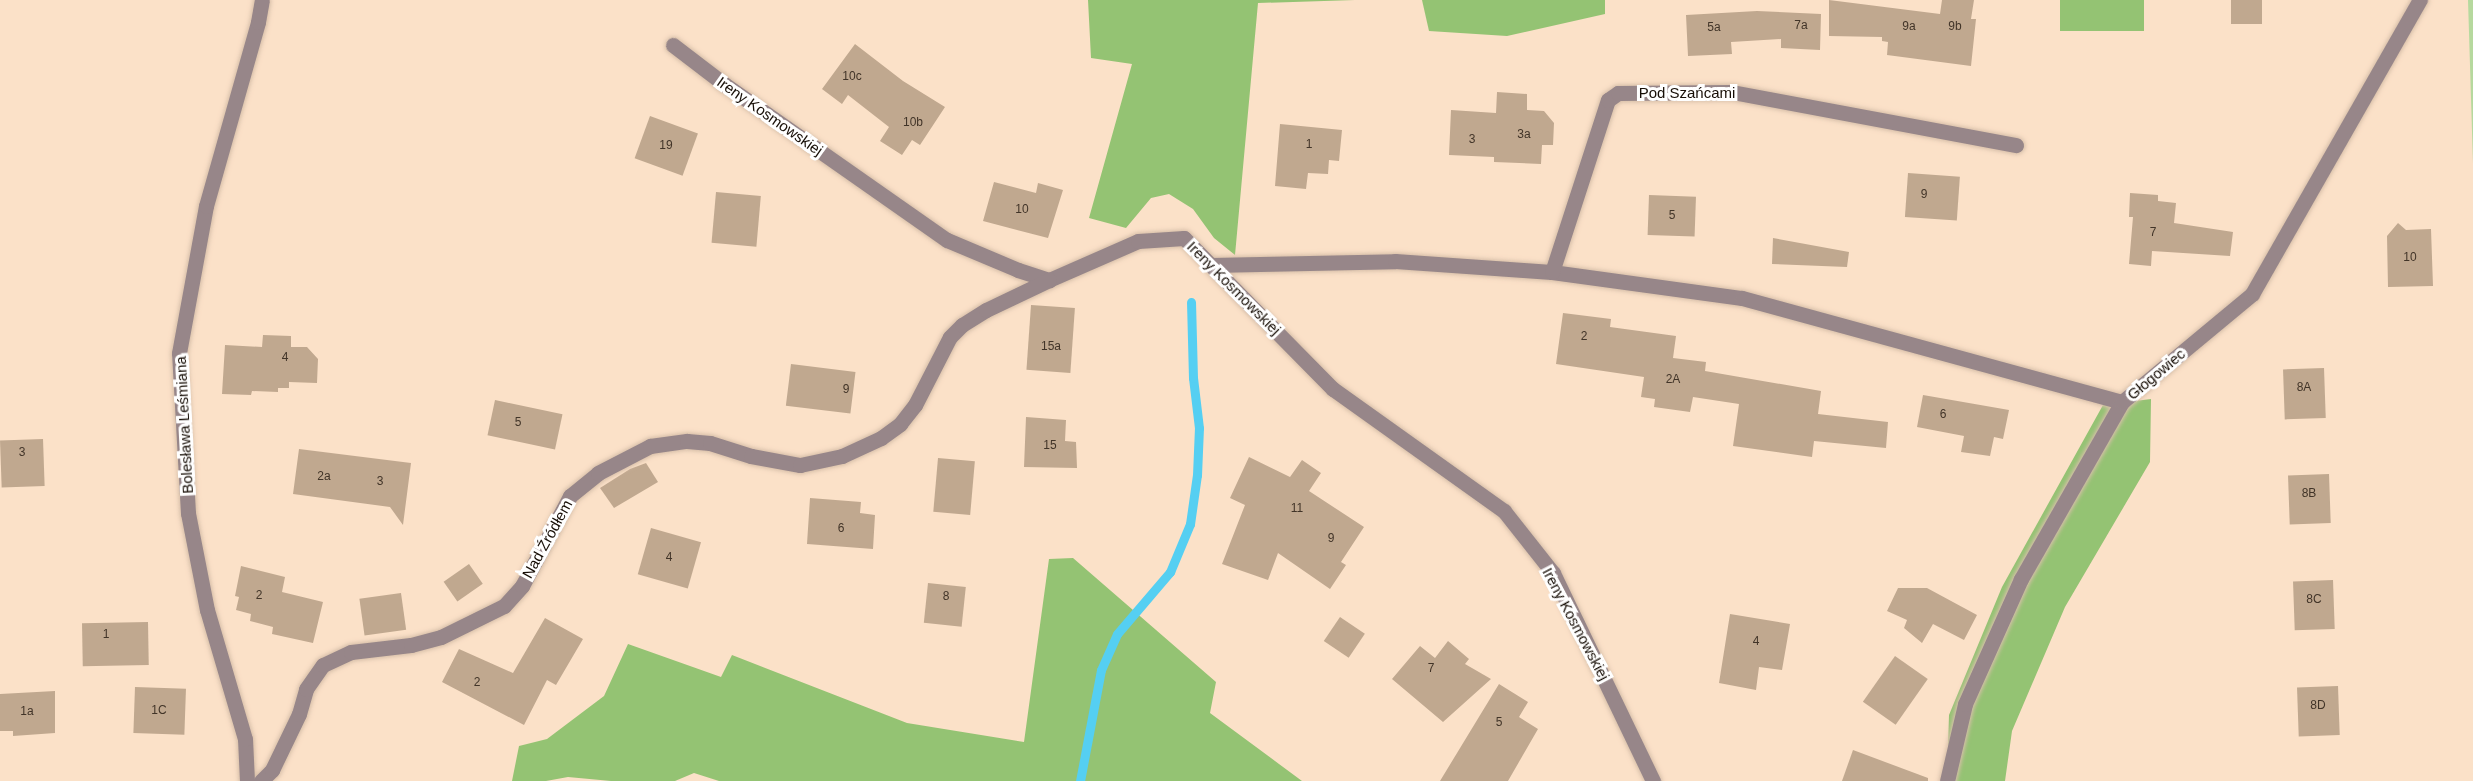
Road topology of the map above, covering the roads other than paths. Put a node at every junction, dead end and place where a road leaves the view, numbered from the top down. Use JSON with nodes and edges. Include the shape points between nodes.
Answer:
{"nodes":[{"id":1,"x":262,"y":0,"type":"edge"},
{"id":2,"x":2420,"y":0,"type":"edge"},
{"id":3,"x":673,"y":45,"type":"dead end"},
{"id":4,"x":2016,"y":145,"type":"dead end"},
{"id":5,"x":1211,"y":265,"type":"junction"},
{"id":6,"x":1552,"y":272,"type":"junction"},
{"id":7,"x":1049,"y":280,"type":"junction"},
{"id":8,"x":2122,"y":402,"type":"junction"},
{"id":9,"x":247,"y":781,"type":"edge"},
{"id":10,"x":261,"y":781,"type":"edge"},
{"id":11,"x":1653,"y":781,"type":"edge"},
{"id":12,"x":1947,"y":781,"type":"edge"}],
"edges":[{"from":1,"to":9,"type":"street","name":"Bolesława Leśmiana","via":[[206,206],[179,353],[188,513],[207,610],[245,739]]},
{"from":2,"to":8,"type":"street","name":"Głogowiec","via":[[2252,294]]},
{"from":3,"to":7,"type":"street","name":"Ireny Kosmowskiej","via":[[947,240]]},
{"from":4,"to":6,"type":"street","name":"Pod Szańcami","via":[[1732,92],[1618,93],[1608,100]]},
{"from":5,"to":6,"type":"street","via":[[1395,261]]},
{"from":5,"to":7,"type":"street","name":"Ireny Kosmowskiej","via":[[1184,238],[1138,241]]},
{"from":5,"to":11,"type":"street","name":"Ireny Kosmowskiej","via":[[1333,388],[1504,511],[1553,573]]},
{"from":6,"to":8,"type":"street","via":[[1742,298]]},
{"from":7,"to":10,"type":"street","name":"Nad Źródłem","via":[[962,325],[945,345],[915,405],[900,424],[881,438],[842,456],[800,465],[687,441],[650,446],[598,473],[570,496],[522,586],[504,606],[441,637],[351,652],[322,665],[306,689],[299,714],[272,770]]},
{"from":8,"to":12,"type":"street","name":"Głogowiec","via":[[2021,579],[1965,704]]}]}
